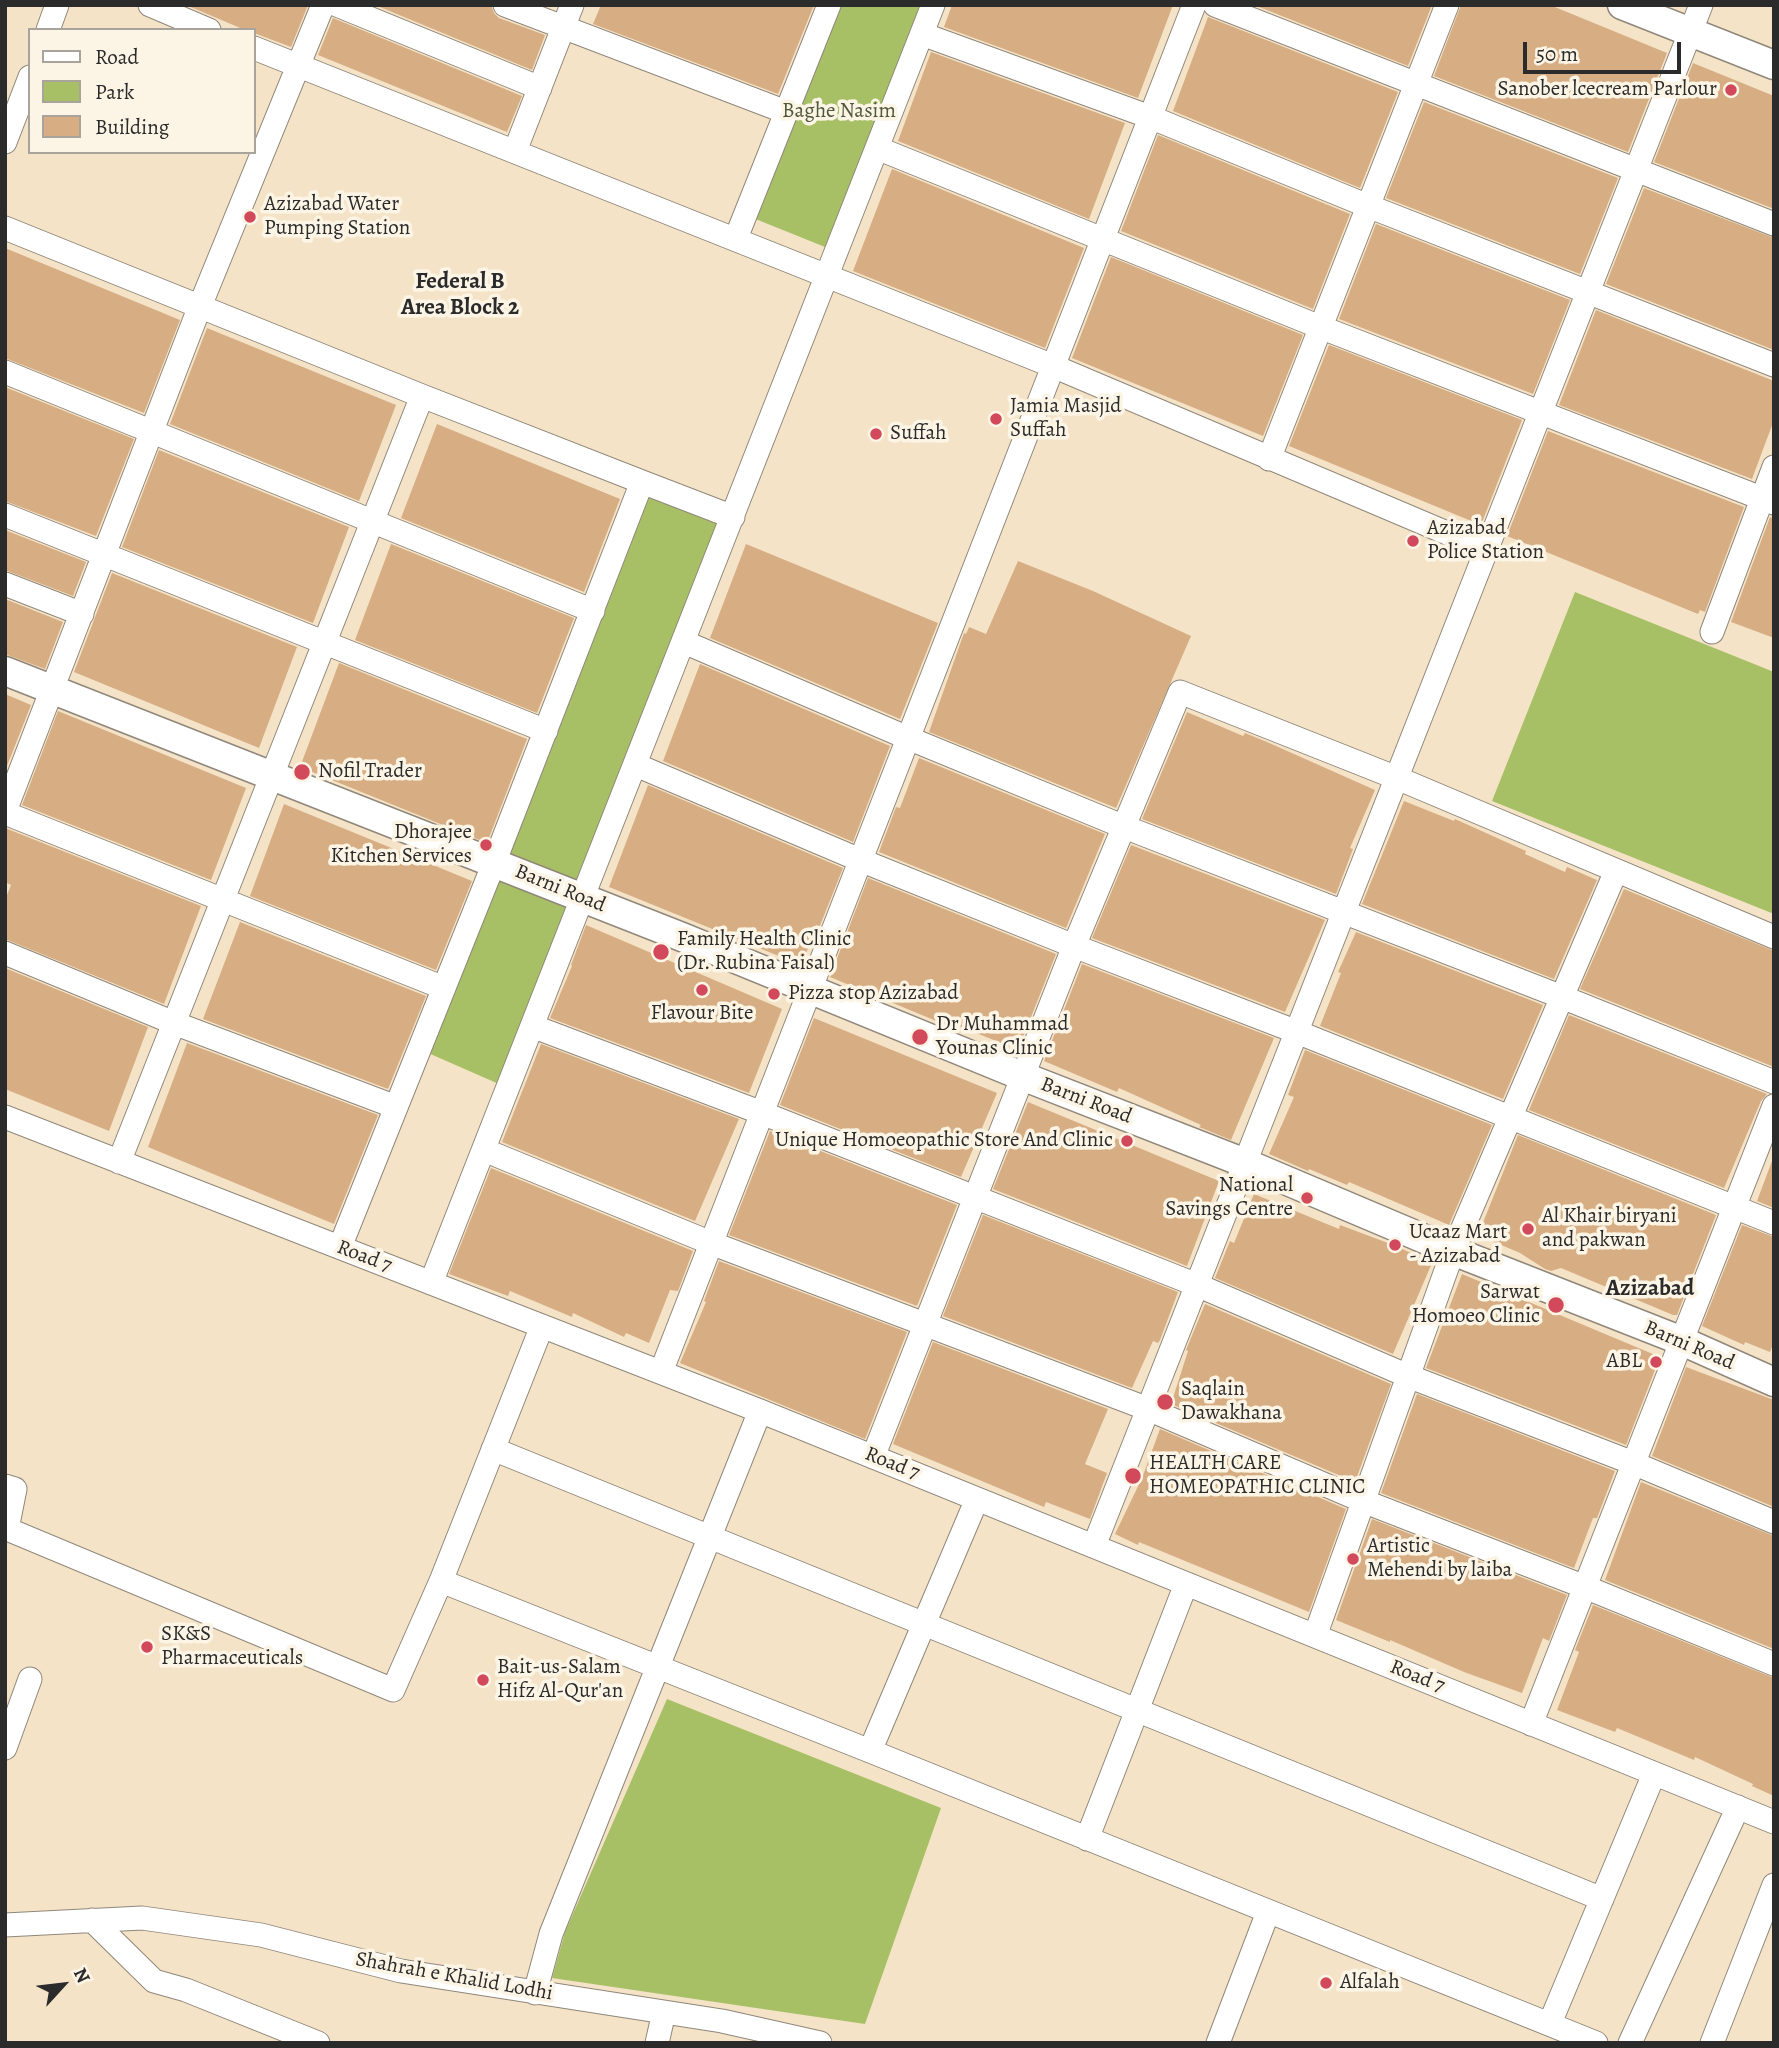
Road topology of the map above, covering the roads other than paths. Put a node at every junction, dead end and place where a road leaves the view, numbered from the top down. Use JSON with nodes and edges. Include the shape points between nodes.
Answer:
{"nodes":[{"id":1,"x":57,"y":5,"type":"edge"},
{"id":2,"x":150,"y":5,"type":"edge"},
{"id":3,"x":323,"y":5,"type":"edge"},
{"id":4,"x":337,"y":5,"type":"edge"},
{"id":5,"x":505,"y":5,"type":"edge"},
{"id":6,"x":572,"y":5,"type":"edge"},
{"id":7,"x":829,"y":5,"type":"edge"},
{"id":8,"x":933,"y":5,"type":"edge"},
{"id":9,"x":1194,"y":5,"type":"edge"},
{"id":10,"x":1214,"y":5,"type":"edge"},
{"id":11,"x":1447,"y":5,"type":"edge"},
{"id":12,"x":1622,"y":5,"type":"edge"},
{"id":13,"x":1701,"y":5,"type":"edge"},
{"id":14,"x":49,"y":28,"type":"edge"},
{"id":15,"x":204,"y":28,"type":"edge"},
{"id":16,"x":563,"y":29,"type":"junction"},
{"id":17,"x":1690,"y":32,"type":"junction"},
{"id":18,"x":922,"y":34,"type":"junction"},
{"id":19,"x":256,"y":49,"type":"edge"},
{"id":20,"x":1774,"y":65,"type":"edge"},
{"id":21,"x":298,"y":67,"type":"junction"},
{"id":22,"x":28,"y":82,"type":"edge"},
{"id":23,"x":1416,"y":84,"type":"junction"},
{"id":24,"x":540,"y":88,"type":"junction"},
{"id":25,"x":786,"y":112,"type":"junction"},
{"id":26,"x":1150,"y":117,"type":"junction"},
{"id":27,"x":5,"y":142,"type":"edge"},
{"id":28,"x":877,"y":148,"type":"junction"},
{"id":29,"x":515,"y":151,"type":"junction"},
{"id":30,"x":1636,"y":171,"type":"junction"},
{"id":31,"x":1368,"y":206,"type":"junction"},
{"id":32,"x":1774,"y":224,"type":"edge"},
{"id":33,"x":5,"y":228,"type":"edge"},
{"id":34,"x":736,"y":239,"type":"junction"},
{"id":35,"x":1102,"y":241,"type":"junction"},
{"id":36,"x":828,"y":276,"type":"junction"},
{"id":37,"x":1588,"y":293,"type":"junction"},
{"id":38,"x":200,"y":306,"type":"junction"},
{"id":39,"x":1320,"y":327,"type":"junction"},
{"id":40,"x":1774,"y":365,"type":"edge"},
{"id":41,"x":1053,"y":366,"type":"junction"},
{"id":42,"x":5,"y":372,"type":"edge"},
{"id":43,"x":422,"y":396,"type":"junction"},
{"id":44,"x":1540,"y":413,"type":"junction"},
{"id":45,"x":151,"y":433,"type":"junction"},
{"id":46,"x":1269,"y":459,"type":"junction"},
{"id":47,"x":1774,"y":467,"type":"edge"},
{"id":48,"x":642,"y":482,"type":"junction"},
{"id":49,"x":1768,"y":501,"type":"edge"},
{"id":50,"x":5,"y":515,"type":"edge"},
{"id":51,"x":733,"y":517,"type":"junction"},
{"id":52,"x":372,"y":522,"type":"junction"},
{"id":53,"x":1487,"y":550,"type":"junction"},
{"id":54,"x":105,"y":556,"type":"junction"},
{"id":55,"x":5,"y":584,"type":"edge"},
{"id":56,"x":593,"y":611,"type":"junction"},
{"id":57,"x":82,"y":614,"type":"junction"},
{"id":58,"x":1712,"y":632,"type":"dead end"},
{"id":59,"x":325,"y":642,"type":"junction"},
{"id":60,"x":684,"y":642,"type":"junction"},
{"id":61,"x":5,"y":671,"type":"edge"},
{"id":62,"x":53,"y":690,"type":"junction"},
{"id":63,"x":546,"y":731,"type":"junction"},
{"id":64,"x":908,"y":738,"type":"junction"},
{"id":65,"x":636,"y":765,"type":"junction"},
{"id":66,"x":272,"y":775,"type":"junction"},
{"id":67,"x":1397,"y":778,"type":"junction"},
{"id":68,"x":5,"y":812,"type":"edge"},
{"id":69,"x":1122,"y":826,"type":"junction"},
{"id":70,"x":860,"y":860,"type":"junction"},
{"id":71,"x":494,"y":863,"type":"junction"},
{"id":72,"x":1616,"y":872,"type":"junction"},
{"id":73,"x":583,"y":898,"type":"junction"},
{"id":74,"x":222,"y":901,"type":"junction"},
{"id":75,"x":1344,"y":913,"type":"junction"},
{"id":76,"x":1774,"y":937,"type":"edge"},
{"id":77,"x":1074,"y":946,"type":"junction"},
{"id":78,"x":5,"y":953,"type":"edge"},
{"id":79,"x":444,"y":988,"type":"junction"},
{"id":80,"x":810,"y":990,"type":"junction"},
{"id":81,"x":1562,"y":997,"type":"junction"},
{"id":82,"x":174,"y":1023,"type":"junction"},
{"id":83,"x":533,"y":1026,"type":"junction"},
{"id":84,"x":1297,"y":1032,"type":"junction"},
{"id":85,"x":1022,"y":1076,"type":"junction"},
{"id":86,"x":1774,"y":1082,"type":"edge"},
{"id":87,"x":1774,"y":1106,"type":"edge"},
{"id":88,"x":396,"y":1107,"type":"junction"},
{"id":89,"x":762,"y":1113,"type":"junction"},
{"id":90,"x":5,"y":1117,"type":"edge"},
{"id":91,"x":1510,"y":1119,"type":"junction"},
{"id":92,"x":484,"y":1150,"type":"junction"},
{"id":93,"x":120,"y":1161,"type":"junction"},
{"id":94,"x":1245,"y":1163,"type":"junction"},
{"id":95,"x":974,"y":1197,"type":"junction"},
{"id":96,"x":1734,"y":1207,"type":"junction"},
{"id":97,"x":1774,"y":1223,"type":"edge"},
{"id":98,"x":711,"y":1243,"type":"junction"},
{"id":99,"x":340,"y":1247,"type":"junction"},
{"id":100,"x":1453,"y":1251,"type":"junction"},
{"id":101,"x":431,"y":1283,"type":"junction"},
{"id":102,"x":1198,"y":1285,"type":"junction"},
{"id":103,"x":925,"y":1325,"type":"junction"},
{"id":104,"x":542,"y":1326,"type":"junction"},
{"id":105,"x":1682,"y":1341,"type":"junction"},
{"id":106,"x":661,"y":1372,"type":"junction"},
{"id":107,"x":1408,"y":1376,"type":"junction"},
{"id":108,"x":1774,"y":1382,"type":"edge"},
{"id":109,"x":1149,"y":1409,"type":"junction"},
{"id":110,"x":760,"y":1411,"type":"junction"},
{"id":111,"x":493,"y":1449,"type":"junction"},
{"id":112,"x":873,"y":1457,"type":"junction"},
{"id":113,"x":1633,"y":1463,"type":"junction"},
{"id":114,"x":5,"y":1486,"type":"edge"},
{"id":115,"x":977,"y":1499,"type":"junction"},
{"id":116,"x":1363,"y":1501,"type":"junction"},
{"id":117,"x":1774,"y":1522,"type":"edge"},
{"id":118,"x":709,"y":1537,"type":"junction"},
{"id":119,"x":1094,"y":1546,"type":"junction"},
{"id":120,"x":440,"y":1581,"type":"junction"},
{"id":121,"x":1186,"y":1584,"type":"junction"},
{"id":122,"x":1585,"y":1587,"type":"junction"},
{"id":123,"x":924,"y":1624,"type":"junction"},
{"id":124,"x":1314,"y":1636,"type":"junction"},
{"id":125,"x":1774,"y":1664,"type":"edge"},
{"id":126,"x":657,"y":1668,"type":"junction"},
{"id":127,"x":30,"y":1679,"type":"dead end"},
{"id":128,"x":1137,"y":1710,"type":"junction"},
{"id":129,"x":1531,"y":1724,"type":"junction"},
{"id":130,"x":5,"y":1748,"type":"edge"},
{"id":131,"x":870,"y":1751,"type":"junction"},
{"id":132,"x":1654,"y":1774,"type":"junction"},
{"id":133,"x":1738,"y":1807,"type":"junction"},
{"id":134,"x":1774,"y":1822,"type":"edge"},
{"id":135,"x":1087,"y":1839,"type":"junction"},
{"id":136,"x":1774,"y":1885,"type":"edge"},
{"id":137,"x":1602,"y":1899,"type":"junction"},
{"id":138,"x":1268,"y":1912,"type":"junction"},
{"id":139,"x":92,"y":1920,"type":"junction"},
{"id":140,"x":5,"y":1925,"type":"edge"},
{"id":141,"x":536,"y":1993,"type":"junction"},
{"id":142,"x":664,"y":2012,"type":"junction"},
{"id":143,"x":1550,"y":2022,"type":"junction"},
{"id":144,"x":318,"y":2043,"type":"edge"},
{"id":145,"x":657,"y":2043,"type":"edge"},
{"id":146,"x":820,"y":2043,"type":"edge"},
{"id":147,"x":1219,"y":2043,"type":"edge"},
{"id":148,"x":1596,"y":2043,"type":"edge"},
{"id":149,"x":1630,"y":2043,"type":"edge"},
{"id":150,"x":1712,"y":2043,"type":"edge"}],
"edges":[{"from":1,"to":14,"type":"street"},
{"from":2,"to":15,"type":"street"},
{"from":3,"to":21,"type":"street"},
{"from":4,"to":24,"type":"street"},
{"from":5,"to":16,"type":"street"},
{"from":6,"to":16,"type":"street"},
{"from":7,"to":25,"type":"street"},
{"from":8,"to":18,"type":"street"},
{"from":9,"to":26,"type":"street"},
{"from":10,"to":23,"type":"street"},
{"from":11,"to":23,"type":"street"},
{"from":12,"to":17,"type":"street"},
{"from":13,"to":17,"type":"street"},
{"from":16,"to":24,"type":"street"},
{"from":16,"to":25,"type":"street"},
{"from":17,"to":20,"type":"street"},
{"from":17,"to":30,"type":"street"},
{"from":18,"to":26,"type":"street"},
{"from":18,"to":28,"type":"street"},
{"from":19,"to":21,"type":"street"},
{"from":21,"to":29,"type":"street"},
{"from":21,"to":38,"type":"street"},
{"from":22,"to":27,"type":"street"},
{"from":23,"to":30,"type":"street"},
{"from":23,"to":31,"type":"street"},
{"from":24,"to":29,"type":"street"},
{"from":25,"to":34,"type":"street"},
{"from":26,"to":31,"type":"street"},
{"from":26,"to":35,"type":"street"},
{"from":28,"to":35,"type":"street"},
{"from":28,"to":36,"type":"street"},
{"from":29,"to":34,"type":"street"},
{"from":30,"to":32,"type":"street"},
{"from":30,"to":37,"type":"street"},
{"from":31,"to":37,"type":"street"},
{"from":31,"to":39,"type":"street"},
{"from":33,"to":38,"type":"street"},
{"from":34,"to":36,"type":"street"},
{"from":35,"to":39,"type":"street"},
{"from":35,"to":41,"type":"street"},
{"from":36,"to":41,"type":"street"},
{"from":36,"to":51,"type":"street"},
{"from":37,"to":40,"type":"street"},
{"from":37,"to":44,"type":"street"},
{"from":38,"to":43,"type":"street"},
{"from":38,"to":45,"type":"street"},
{"from":39,"to":44,"type":"street"},
{"from":39,"to":46,"type":"street"},
{"from":41,"to":46,"type":"street"},
{"from":41,"to":64,"type":"street"},
{"from":42,"to":45,"type":"street"},
{"from":43,"to":48,"type":"street"},
{"from":43,"to":52,"type":"street"},
{"from":44,"to":49,"type":"street"},
{"from":44,"to":53,"type":"street"},
{"from":45,"to":52,"type":"street"},
{"from":45,"to":54,"type":"street"},
{"from":46,"to":53,"type":"street"},
{"from":47,"to":49,"type":"street"},
{"from":48,"to":51,"type":"street"},
{"from":48,"to":56,"type":"street"},
{"from":49,"to":58,"type":"street"},
{"from":50,"to":54,"type":"street"},
{"from":51,"to":60,"type":"street"},
{"from":52,"to":56,"type":"street"},
{"from":52,"to":59,"type":"street"},
{"from":53,"to":67,"type":"street"},
{"from":54,"to":57,"type":"street"},
{"from":54,"to":59,"type":"street"},
{"from":55,"to":57,"type":"street"},
{"from":56,"to":63,"type":"street"},
{"from":57,"to":62,"type":"street"},
{"from":59,"to":63,"type":"street"},
{"from":59,"to":66,"type":"street"},
{"from":60,"to":64,"type":"street"},
{"from":60,"to":65,"type":"street"},
{"from":61,"to":62,"type":"street","name":"Barni Road"},
{"from":62,"to":66,"type":"street","name":"Barni Road"},
{"from":62,"to":68,"type":"street"},
{"from":63,"to":71,"type":"street"},
{"from":64,"to":69,"type":"street"},
{"from":64,"to":70,"type":"street"},
{"from":65,"to":70,"type":"street"},
{"from":65,"to":73,"type":"street"},
{"from":66,"to":71,"type":"street","name":"Barni Road"},
{"from":66,"to":74,"type":"street"},
{"from":67,"to":69,"type":"street","via":[[1180,692]]},
{"from":67,"to":72,"type":"street"},
{"from":67,"to":75,"type":"street"},
{"from":68,"to":74,"type":"street"},
{"from":69,"to":75,"type":"street"},
{"from":69,"to":77,"type":"street"},
{"from":70,"to":77,"type":"street"},
{"from":70,"to":80,"type":"street"},
{"from":71,"to":73,"type":"street","name":"Barni Road"},
{"from":71,"to":79,"type":"street"},
{"from":72,"to":76,"type":"street"},
{"from":72,"to":81,"type":"street"},
{"from":73,"to":80,"type":"street","name":"Barni Road"},
{"from":73,"to":83,"type":"street"},
{"from":74,"to":79,"type":"street"},
{"from":74,"to":82,"type":"street"},
{"from":75,"to":81,"type":"street"},
{"from":75,"to":84,"type":"street"},
{"from":77,"to":84,"type":"street"},
{"from":77,"to":85,"type":"street"},
{"from":78,"to":82,"type":"street"},
{"from":79,"to":88,"type":"street"},
{"from":80,"to":85,"type":"street","name":"Barni Road"},
{"from":80,"to":89,"type":"street"},
{"from":81,"to":86,"type":"street"},
{"from":81,"to":91,"type":"street"},
{"from":82,"to":88,"type":"street"},
{"from":82,"to":93,"type":"street"},
{"from":83,"to":89,"type":"street"},
{"from":83,"to":92,"type":"street"},
{"from":84,"to":91,"type":"street"},
{"from":84,"to":94,"type":"street"},
{"from":85,"to":94,"type":"street","name":"Barni Road"},
{"from":85,"to":95,"type":"street"},
{"from":87,"to":96,"type":"street"},
{"from":88,"to":99,"type":"street"},
{"from":89,"to":95,"type":"street"},
{"from":89,"to":98,"type":"street"},
{"from":90,"to":93,"type":"street","name":"Road 7"},
{"from":91,"to":96,"type":"street"},
{"from":91,"to":100,"type":"street"},
{"from":92,"to":98,"type":"street"},
{"from":92,"to":101,"type":"street"},
{"from":93,"to":99,"type":"street","name":"Road 7"},
{"from":94,"to":100,"type":"street","name":"Barni Road"},
{"from":94,"to":102,"type":"street"},
{"from":95,"to":102,"type":"street"},
{"from":95,"to":103,"type":"street"},
{"from":96,"to":97,"type":"street"},
{"from":96,"to":105,"type":"street"},
{"from":98,"to":103,"type":"street"},
{"from":98,"to":106,"type":"street"},
{"from":99,"to":101,"type":"street","name":"Road 7"},
{"from":100,"to":105,"type":"street","name":"Barni Road"},
{"from":100,"to":107,"type":"street"},
{"from":101,"to":104,"type":"street","name":"Road 7"},
{"from":102,"to":107,"type":"street"},
{"from":102,"to":109,"type":"street"},
{"from":103,"to":109,"type":"street"},
{"from":103,"to":112,"type":"street"},
{"from":104,"to":106,"type":"street","name":"Road 7"},
{"from":104,"to":111,"type":"street"},
{"from":105,"to":108,"type":"street","name":"Barni Road"},
{"from":105,"to":113,"type":"street"},
{"from":106,"to":110,"type":"street","name":"Road 7"},
{"from":107,"to":113,"type":"street"},
{"from":107,"to":116,"type":"street"},
{"from":109,"to":116,"type":"street"},
{"from":109,"to":119,"type":"street"},
{"from":110,"to":112,"type":"street","name":"Road 7"},
{"from":110,"to":118,"type":"street"},
{"from":111,"to":118,"type":"street"},
{"from":111,"to":120,"type":"street"},
{"from":112,"to":115,"type":"street","name":"Road 7"},
{"from":113,"to":117,"type":"street"},
{"from":113,"to":122,"type":"street"},
{"from":114,"to":120,"type":"street","via":[[15,1489],[7,1529],[393,1690]]},
{"from":115,"to":119,"type":"street","name":"Road 7"},
{"from":115,"to":123,"type":"street"},
{"from":116,"to":122,"type":"street"},
{"from":116,"to":124,"type":"street"},
{"from":118,"to":123,"type":"street"},
{"from":118,"to":126,"type":"street"},
{"from":119,"to":121,"type":"street","name":"Road 7"},
{"from":120,"to":126,"type":"street"},
{"from":121,"to":124,"type":"street","name":"Road 7"},
{"from":121,"to":128,"type":"street"},
{"from":122,"to":125,"type":"street"},
{"from":122,"to":129,"type":"street"},
{"from":123,"to":128,"type":"street"},
{"from":123,"to":131,"type":"street"},
{"from":124,"to":129,"type":"street","name":"Road 7"},
{"from":126,"to":131,"type":"street"},
{"from":126,"to":141,"type":"street","via":[[551,1934]]},
{"from":127,"to":130,"type":"street"},
{"from":128,"to":135,"type":"street"},
{"from":128,"to":137,"type":"street"},
{"from":129,"to":132,"type":"street","name":"Road 7"},
{"from":131,"to":135,"type":"street"},
{"from":132,"to":133,"type":"street","name":"Road 7"},
{"from":132,"to":137,"type":"street"},
{"from":133,"to":134,"type":"street","name":"Road 7"},
{"from":133,"to":149,"type":"street"},
{"from":135,"to":138,"type":"street"},
{"from":136,"to":150,"type":"street"},
{"from":137,"to":143,"type":"street"},
{"from":138,"to":143,"type":"street"},
{"from":138,"to":147,"type":"street"},
{"from":139,"to":140,"type":"street","name":"Shahrah e Khalid Lodhi"},
{"from":139,"to":141,"type":"street","name":"Shahrah e Khalid Lodhi","via":[[142,1918],[261,1935],[401,1972]]},
{"from":139,"to":144,"type":"street","via":[[154,1981]]},
{"from":141,"to":142,"type":"street","name":"Shahrah e Khalid Lodhi"},
{"from":142,"to":145,"type":"street"},
{"from":142,"to":146,"type":"street","name":"Shahrah e Khalid Lodhi"},
{"from":143,"to":148,"type":"street"}]}
